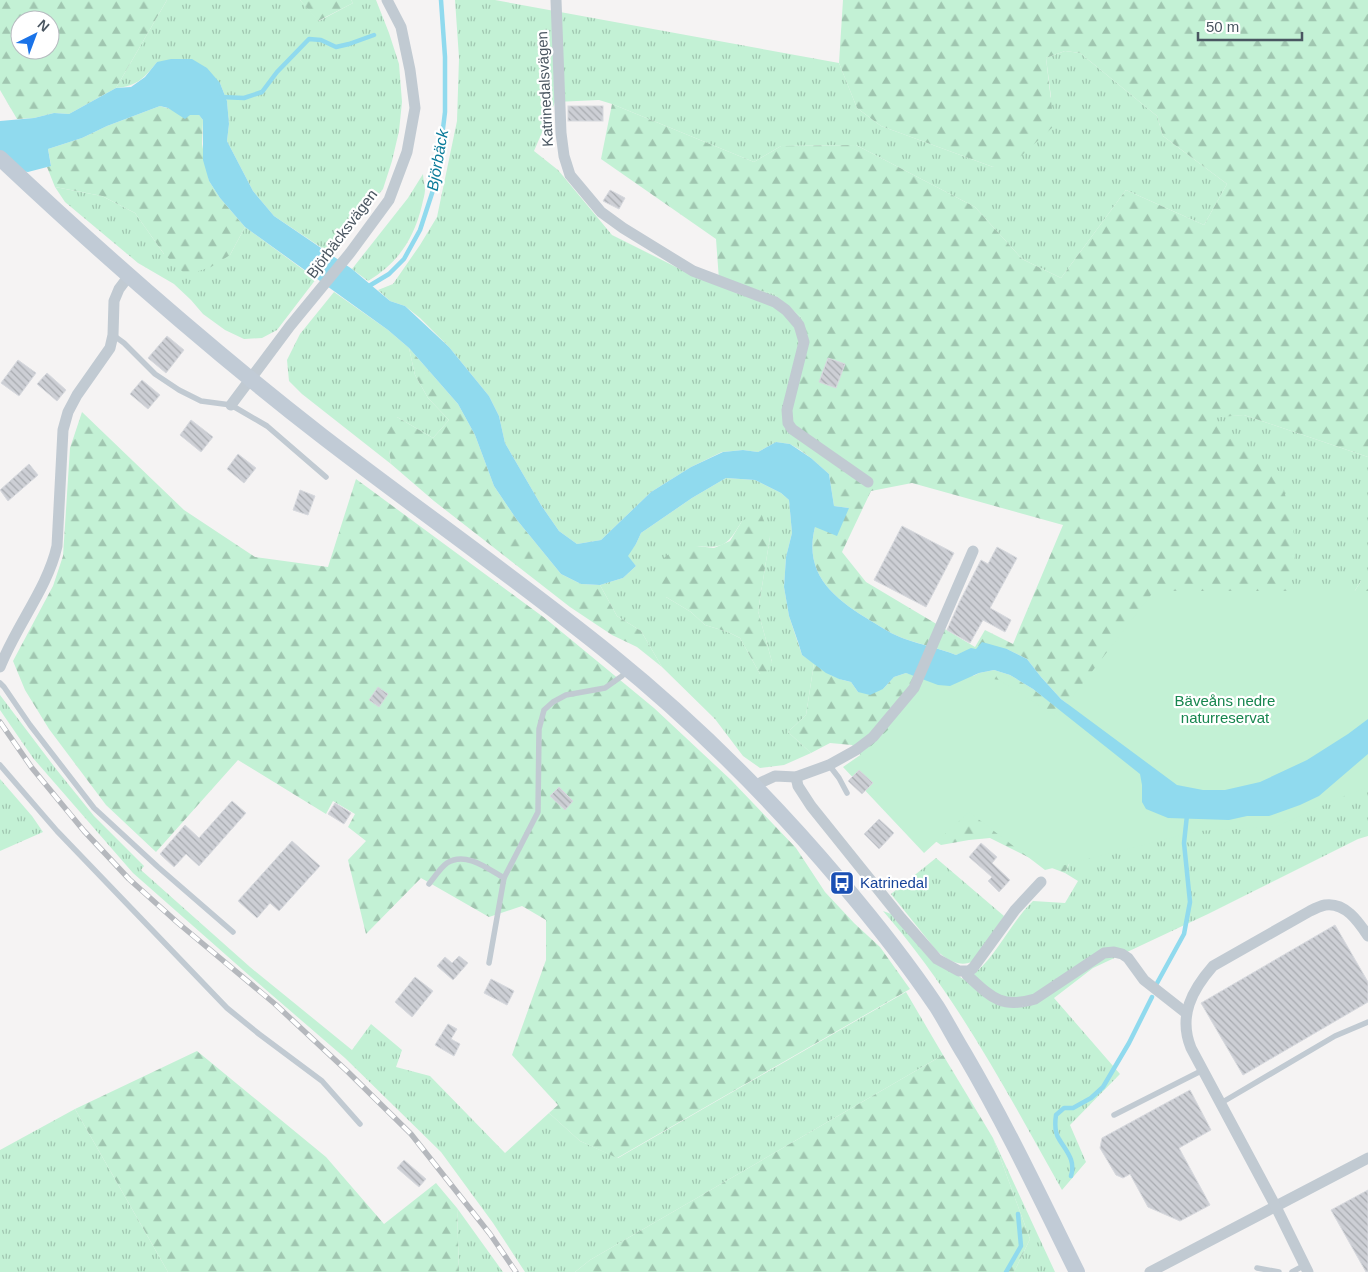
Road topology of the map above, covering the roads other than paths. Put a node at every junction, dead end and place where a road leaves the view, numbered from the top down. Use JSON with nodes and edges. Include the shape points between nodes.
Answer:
{"nodes":[{"id":1,"x":387,"y":0,"type":"edge"},
{"id":2,"x":556,"y":0,"type":"edge"},
{"id":3,"x":0,"y":158,"type":"edge"},
{"id":4,"x":128,"y":277,"type":"junction"},
{"id":5,"x":113,"y":335,"type":"junction"},
{"id":6,"x":251,"y":379,"type":"junction"},
{"id":7,"x":231,"y":405,"type":"junction"},
{"id":8,"x":326,"y":477,"type":"dead end"},
{"id":9,"x":868,"y":482,"type":"dead end"},
{"id":10,"x":973,"y":551,"type":"dead end"},
{"id":11,"x":0,"y":667,"type":"edge"},
{"id":12,"x":628,"y":669,"type":"junction"},
{"id":13,"x":0,"y":684,"type":"edge"},
{"id":14,"x":0,"y":765,"type":"edge"},
{"id":15,"x":829,"y":765,"type":"junction"},
{"id":16,"x":796,"y":777,"type":"junction"},
{"id":17,"x":756,"y":788,"type":"junction"},
{"id":18,"x":847,"y":793,"type":"dead end"},
{"id":19,"x":504,"y":878,"type":"junction"},
{"id":20,"x":1041,"y":882,"type":"dead end"},
{"id":21,"x":429,"y":884,"type":"dead end"},
{"id":22,"x":233,"y":932,"type":"dead end"},
{"id":23,"x":1368,"y":936,"type":"edge"},
{"id":24,"x":488,"y":963,"type":"dead end"},
{"id":25,"x":966,"y":972,"type":"junction"},
{"id":26,"x":1186,"y":1013,"type":"junction"},
{"id":27,"x":1368,"y":1022,"type":"edge"},
{"id":28,"x":1203,"y":1070,"type":"junction"},
{"id":29,"x":1221,"y":1103,"type":"junction"},
{"id":30,"x":1114,"y":1115,"type":"dead end"},
{"id":31,"x":360,"y":1124,"type":"dead end"},
{"id":32,"x":1368,"y":1158,"type":"edge"},
{"id":33,"x":1276,"y":1207,"type":"junction"},
{"id":34,"x":1257,"y":1268,"type":"dead end"},
{"id":35,"x":1306,"y":1269,"type":"edge"},
{"id":36,"x":1077,"y":1272,"type":"edge"},
{"id":37,"x":1150,"y":1272,"type":"edge"},
{"id":38,"x":1278,"y":1272,"type":"edge"},
{"id":39,"x":1292,"y":1272,"type":"edge"}],
"edges":[{"from":1,"to":6,"type":"street","name":"Björbäcksvägen","via":[[400,27],[410,70],[415,108],[407,152],[389,200]]},
{"from":2,"to":9,"type":"street","name":"Katrinedalsvägen","via":[[561,133],[570,175],[601,212],[623,228],[693,271],[776,302],[786,310],[799,325],[804,342],[787,410],[788,423]]},
{"from":3,"to":4,"type":"street"},
{"from":4,"to":5,"type":"street","via":[[114,301]]},
{"from":4,"to":6,"type":"street"},
{"from":5,"to":7,"type":"lane","via":[[155,374],[179,390],[200,401]]},
{"from":5,"to":11,"type":"street","via":[[110,348],[68,412],[64,430],[58,546]]},
{"from":6,"to":7,"type":"street","name":"Björbäcksvägen"},
{"from":6,"to":12,"type":"street"},
{"from":7,"to":8,"type":"lane","via":[[267,426]]},
{"from":10,"to":15,"type":"street","via":[[914,688],[873,737]]},
{"from":12,"to":17,"type":"street"},
{"from":12,"to":19,"type":"lane","via":[[605,688],[566,695],[544,710],[539,729],[538,812]]},
{"from":13,"to":22,"type":"lane","via":[[94,808]]},
{"from":14,"to":31,"type":"lane","via":[[57,831],[227,1008],[322,1081]]},
{"from":15,"to":16,"type":"street"},
{"from":15,"to":18,"type":"lane"},
{"from":16,"to":17,"type":"street","via":[[775,776]]},
{"from":16,"to":25,"type":"street","via":[[798,786],[812,806],[901,918],[938,960]]},
{"from":17,"to":36,"type":"street","via":[[842,883],[937,1008],[994,1105]]},
{"from":19,"to":21,"type":"lane","via":[[469,859],[447,863]]},
{"from":19,"to":24,"type":"lane"},
{"from":20,"to":25,"type":"street","via":[[1015,910],[973,968]]},
{"from":23,"to":26,"type":"street","via":[[1345,909],[1325,905],[1310,911],[1213,966],[1194,991]]},
{"from":25,"to":26,"type":"street","via":[[994,998],[1010,1003],[1022,1002],[1035,998],[1104,953],[1114,952],[1128,958],[1144,980]]},
{"from":26,"to":28,"type":"street","via":[[1186,1036]]},
{"from":27,"to":29,"type":"lane","via":[[1335,1036]]},
{"from":28,"to":29,"type":"street"},
{"from":28,"to":30,"type":"lane"},
{"from":29,"to":33,"type":"street"},
{"from":32,"to":33,"type":"street"},
{"from":33,"to":35,"type":"street"},
{"from":33,"to":37,"type":"street"},
{"from":34,"to":38,"type":"lane"},
{"from":35,"to":39,"type":"lane"}]}
